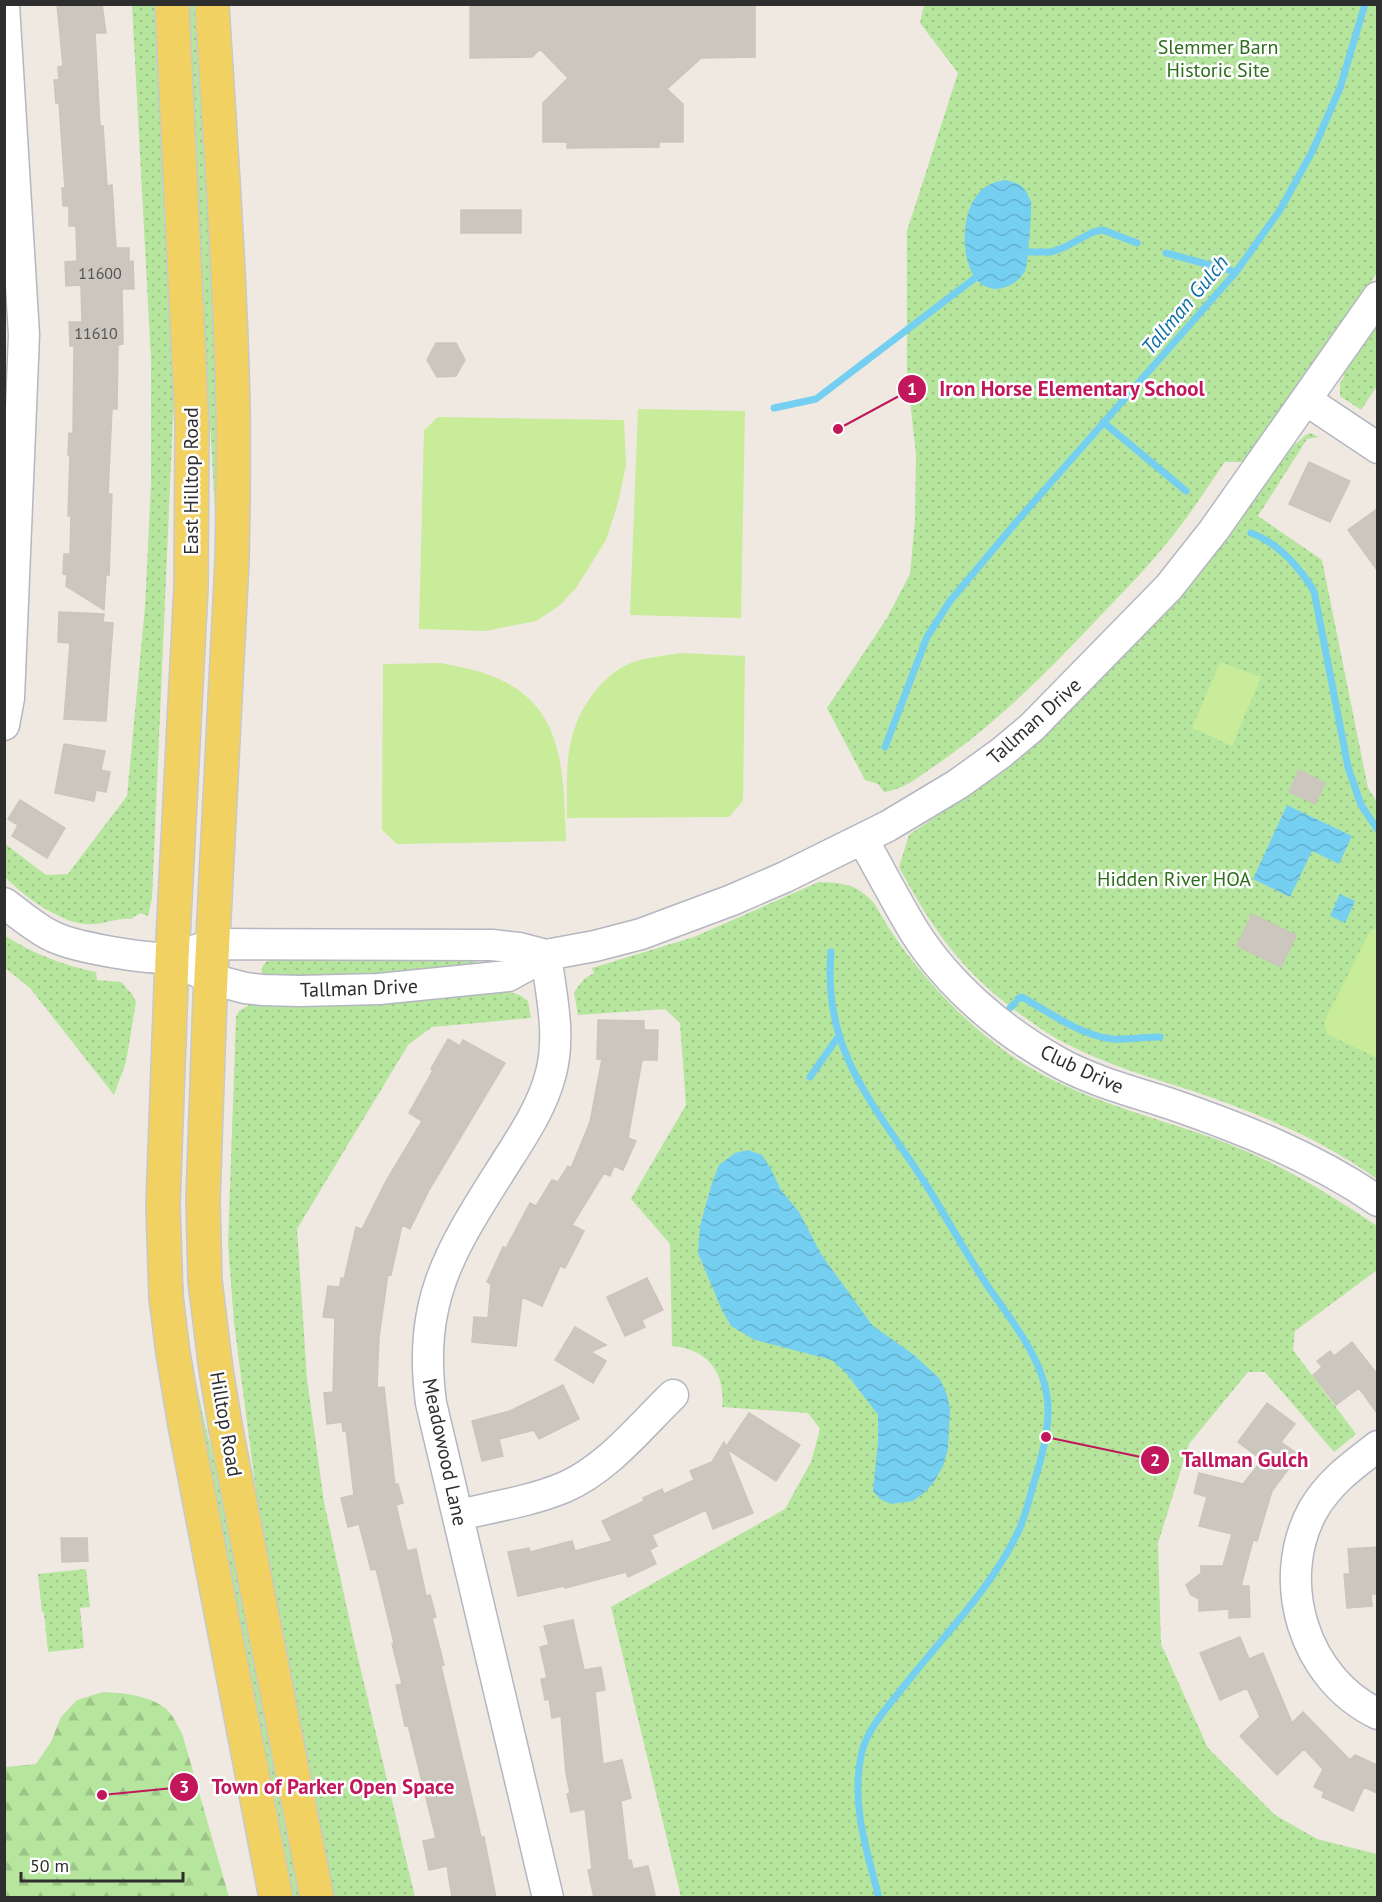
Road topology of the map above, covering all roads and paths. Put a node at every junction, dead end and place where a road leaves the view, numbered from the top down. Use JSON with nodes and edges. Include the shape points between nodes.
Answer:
{"nodes":[{"id":1,"x":172,"y":4,"type":"edge"},
{"id":2,"x":212,"y":4,"type":"edge"},
{"id":3,"x":4,"y":5,"type":"edge"},
{"id":4,"x":1377,"y":297,"type":"edge"},
{"id":5,"x":1306,"y":400,"type":"junction"},
{"id":6,"x":1377,"y":448,"type":"edge"},
{"id":7,"x":4,"y":724,"type":"edge"},
{"id":8,"x":863,"y":840,"type":"junction"},
{"id":9,"x":4,"y":903,"type":"edge"},
{"id":10,"x":213,"y":944,"type":"junction"},
{"id":11,"x":546,"y":955,"type":"junction"},
{"id":12,"x":172,"y":958,"type":"junction"},
{"id":13,"x":211,"y":979,"type":"junction"},
{"id":14,"x":1377,"y":1201,"type":"edge"},
{"id":15,"x":673,"y":1395,"type":"dead end"},
{"id":16,"x":1377,"y":1446,"type":"edge"},
{"id":17,"x":458,"y":1515,"type":"junction"},
{"id":18,"x":1377,"y":1714,"type":"edge"},
{"id":19,"x":276,"y":1898,"type":"edge"},
{"id":20,"x":317,"y":1898,"type":"edge"},
{"id":21,"x":548,"y":1898,"type":"edge"}],
"edges":[{"from":1,"to":12,"type":"main road","name":"East Hilltop Road","via":[[192,424],[191,586]]},
{"from":2,"to":10,"type":"main road","name":"East Hilltop Road","via":[[233,407],[232,561]]},
{"from":3,"to":7,"type":"street","via":[[24,360],[9,698]]},
{"from":4,"to":5,"type":"street","name":"Tallman Drive"},
{"from":5,"to":6,"type":"street"},
{"from":5,"to":8,"type":"street","name":"Tallman Drive","via":[[1195,555],[1068,693],[1032,728],[981,768]]},
{"from":8,"to":11,"type":"street","name":"Tallman Drive","via":[[665,926],[613,942]]},
{"from":8,"to":14,"type":"street","name":"Club Drive","via":[[933,957],[966,993],[1012,1033],[1082,1073],[1290,1150]]},
{"from":9,"to":12,"type":"street","name":"Tallman Drive","via":[[39,929],[74,944]]},
{"from":10,"to":11,"type":"street","name":"Tallman Drive","via":[[492,945]]},
{"from":10,"to":12,"type":"street","name":"Tallman Drive"},
{"from":10,"to":13,"type":"main road","name":"Hilltop Road"},
{"from":11,"to":13,"type":"street","name":"Tallman Drive","via":[[508,976],[389,988],[263,990]]},
{"from":11,"to":17,"type":"street","name":"Meadowood Lane","via":[[556,1041],[547,1087],[453,1250],[432,1311],[428,1384]]},
{"from":12,"to":13,"type":"street","name":"Tallman Drive"},
{"from":12,"to":19,"type":"main road","name":"Hilltop Road","via":[[163,1168],[166,1298],[185,1425]]},
{"from":13,"to":20,"type":"main road","name":"Hilltop Road","via":[[203,1190],[209,1320],[226,1430]]},
{"from":15,"to":17,"type":"street","via":[[615,1453],[566,1486]]},
{"from":16,"to":18,"type":"street","via":[[1347,1469],[1324,1494],[1309,1519],[1297,1562],[1299,1610],[1315,1657],[1343,1690]]},
{"from":17,"to":21,"type":"street","name":"Meadowood Lane"}]}
